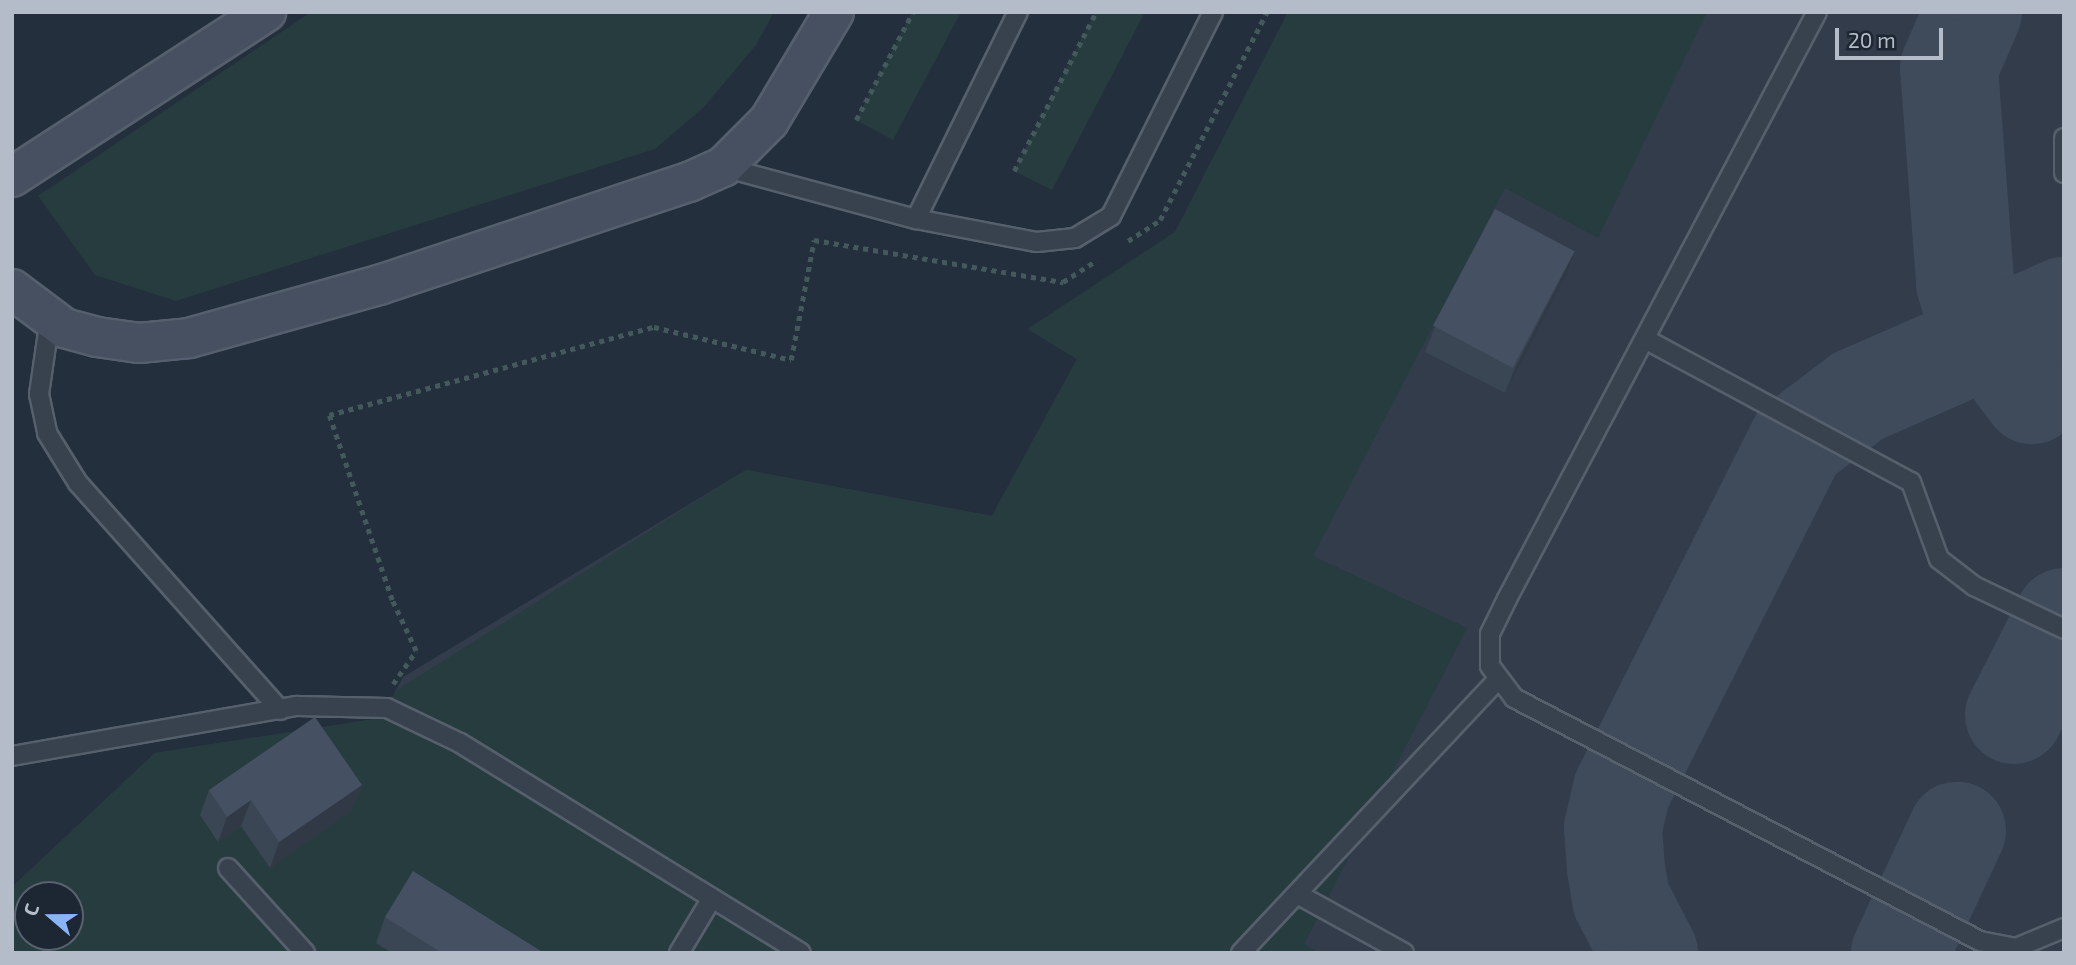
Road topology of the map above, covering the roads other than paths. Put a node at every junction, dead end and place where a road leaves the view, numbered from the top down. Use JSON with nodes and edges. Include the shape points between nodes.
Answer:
{"nodes":[{"id":1,"x":266,"y":12,"type":"edge"},
{"id":2,"x":834,"y":12,"type":"edge"},
{"id":3,"x":1018,"y":12,"type":"edge"},
{"id":4,"x":1213,"y":12,"type":"edge"},
{"id":5,"x":1817,"y":12,"type":"edge"},
{"id":6,"x":2064,"y":138,"type":"edge"},
{"id":7,"x":723,"y":167,"type":"junction"},
{"id":8,"x":2064,"y":173,"type":"edge"},
{"id":9,"x":12,"y":177,"type":"edge"},
{"id":10,"x":916,"y":219,"type":"junction"},
{"id":11,"x":12,"y":289,"type":"edge"},
{"id":12,"x":50,"y":318,"type":"junction"},
{"id":13,"x":1645,"y":339,"type":"junction"},
{"id":14,"x":2064,"y":629,"type":"edge"},
{"id":15,"x":1497,"y":680,"type":"junction"},
{"id":16,"x":280,"y":710,"type":"junction"},
{"id":17,"x":12,"y":756,"type":"edge"},
{"id":18,"x":228,"y":868,"type":"dead end"},
{"id":19,"x":1299,"y":895,"type":"junction"},
{"id":20,"x":712,"y":898,"type":"junction"},
{"id":21,"x":2064,"y":928,"type":"edge"},
{"id":22,"x":305,"y":953,"type":"edge"},
{"id":23,"x":679,"y":953,"type":"edge"},
{"id":24,"x":801,"y":953,"type":"edge"},
{"id":25,"x":1241,"y":953,"type":"edge"},
{"id":26,"x":1404,"y":953,"type":"edge"}],
"edges":[{"from":1,"to":9,"type":"main road"},
{"from":2,"to":7,"type":"main road","via":[[794,88]]},
{"from":3,"to":10,"type":"lane"},
{"from":4,"to":10,"type":"lane","via":[[1111,216],[1075,239],[1037,242]]},
{"from":5,"to":13,"type":"lane"},
{"from":6,"to":8,"type":"lane"},
{"from":7,"to":10,"type":"lane"},
{"from":7,"to":12,"type":"main road","via":[[379,285],[189,338],[139,344],[86,334]]},
{"from":11,"to":12,"type":"main road"},
{"from":12,"to":16,"type":"lane","via":[[39,394],[47,433],[78,483]]},
{"from":13,"to":14,"type":"lane","via":[[1911,482],[1940,559],[1974,586]]},
{"from":13,"to":15,"type":"lane","via":[[1490,634],[1488,654]]},
{"from":15,"to":19,"type":"lane"},
{"from":15,"to":21,"type":"lane","via":[[1514,698],[1979,941],[2016,948]]},
{"from":16,"to":17,"type":"lane"},
{"from":16,"to":20,"type":"lane","via":[[377,707],[460,743]]},
{"from":18,"to":22,"type":"lane"},
{"from":19,"to":25,"type":"lane"},
{"from":19,"to":26,"type":"lane"},
{"from":20,"to":23,"type":"lane"},
{"from":20,"to":24,"type":"lane"}]}
